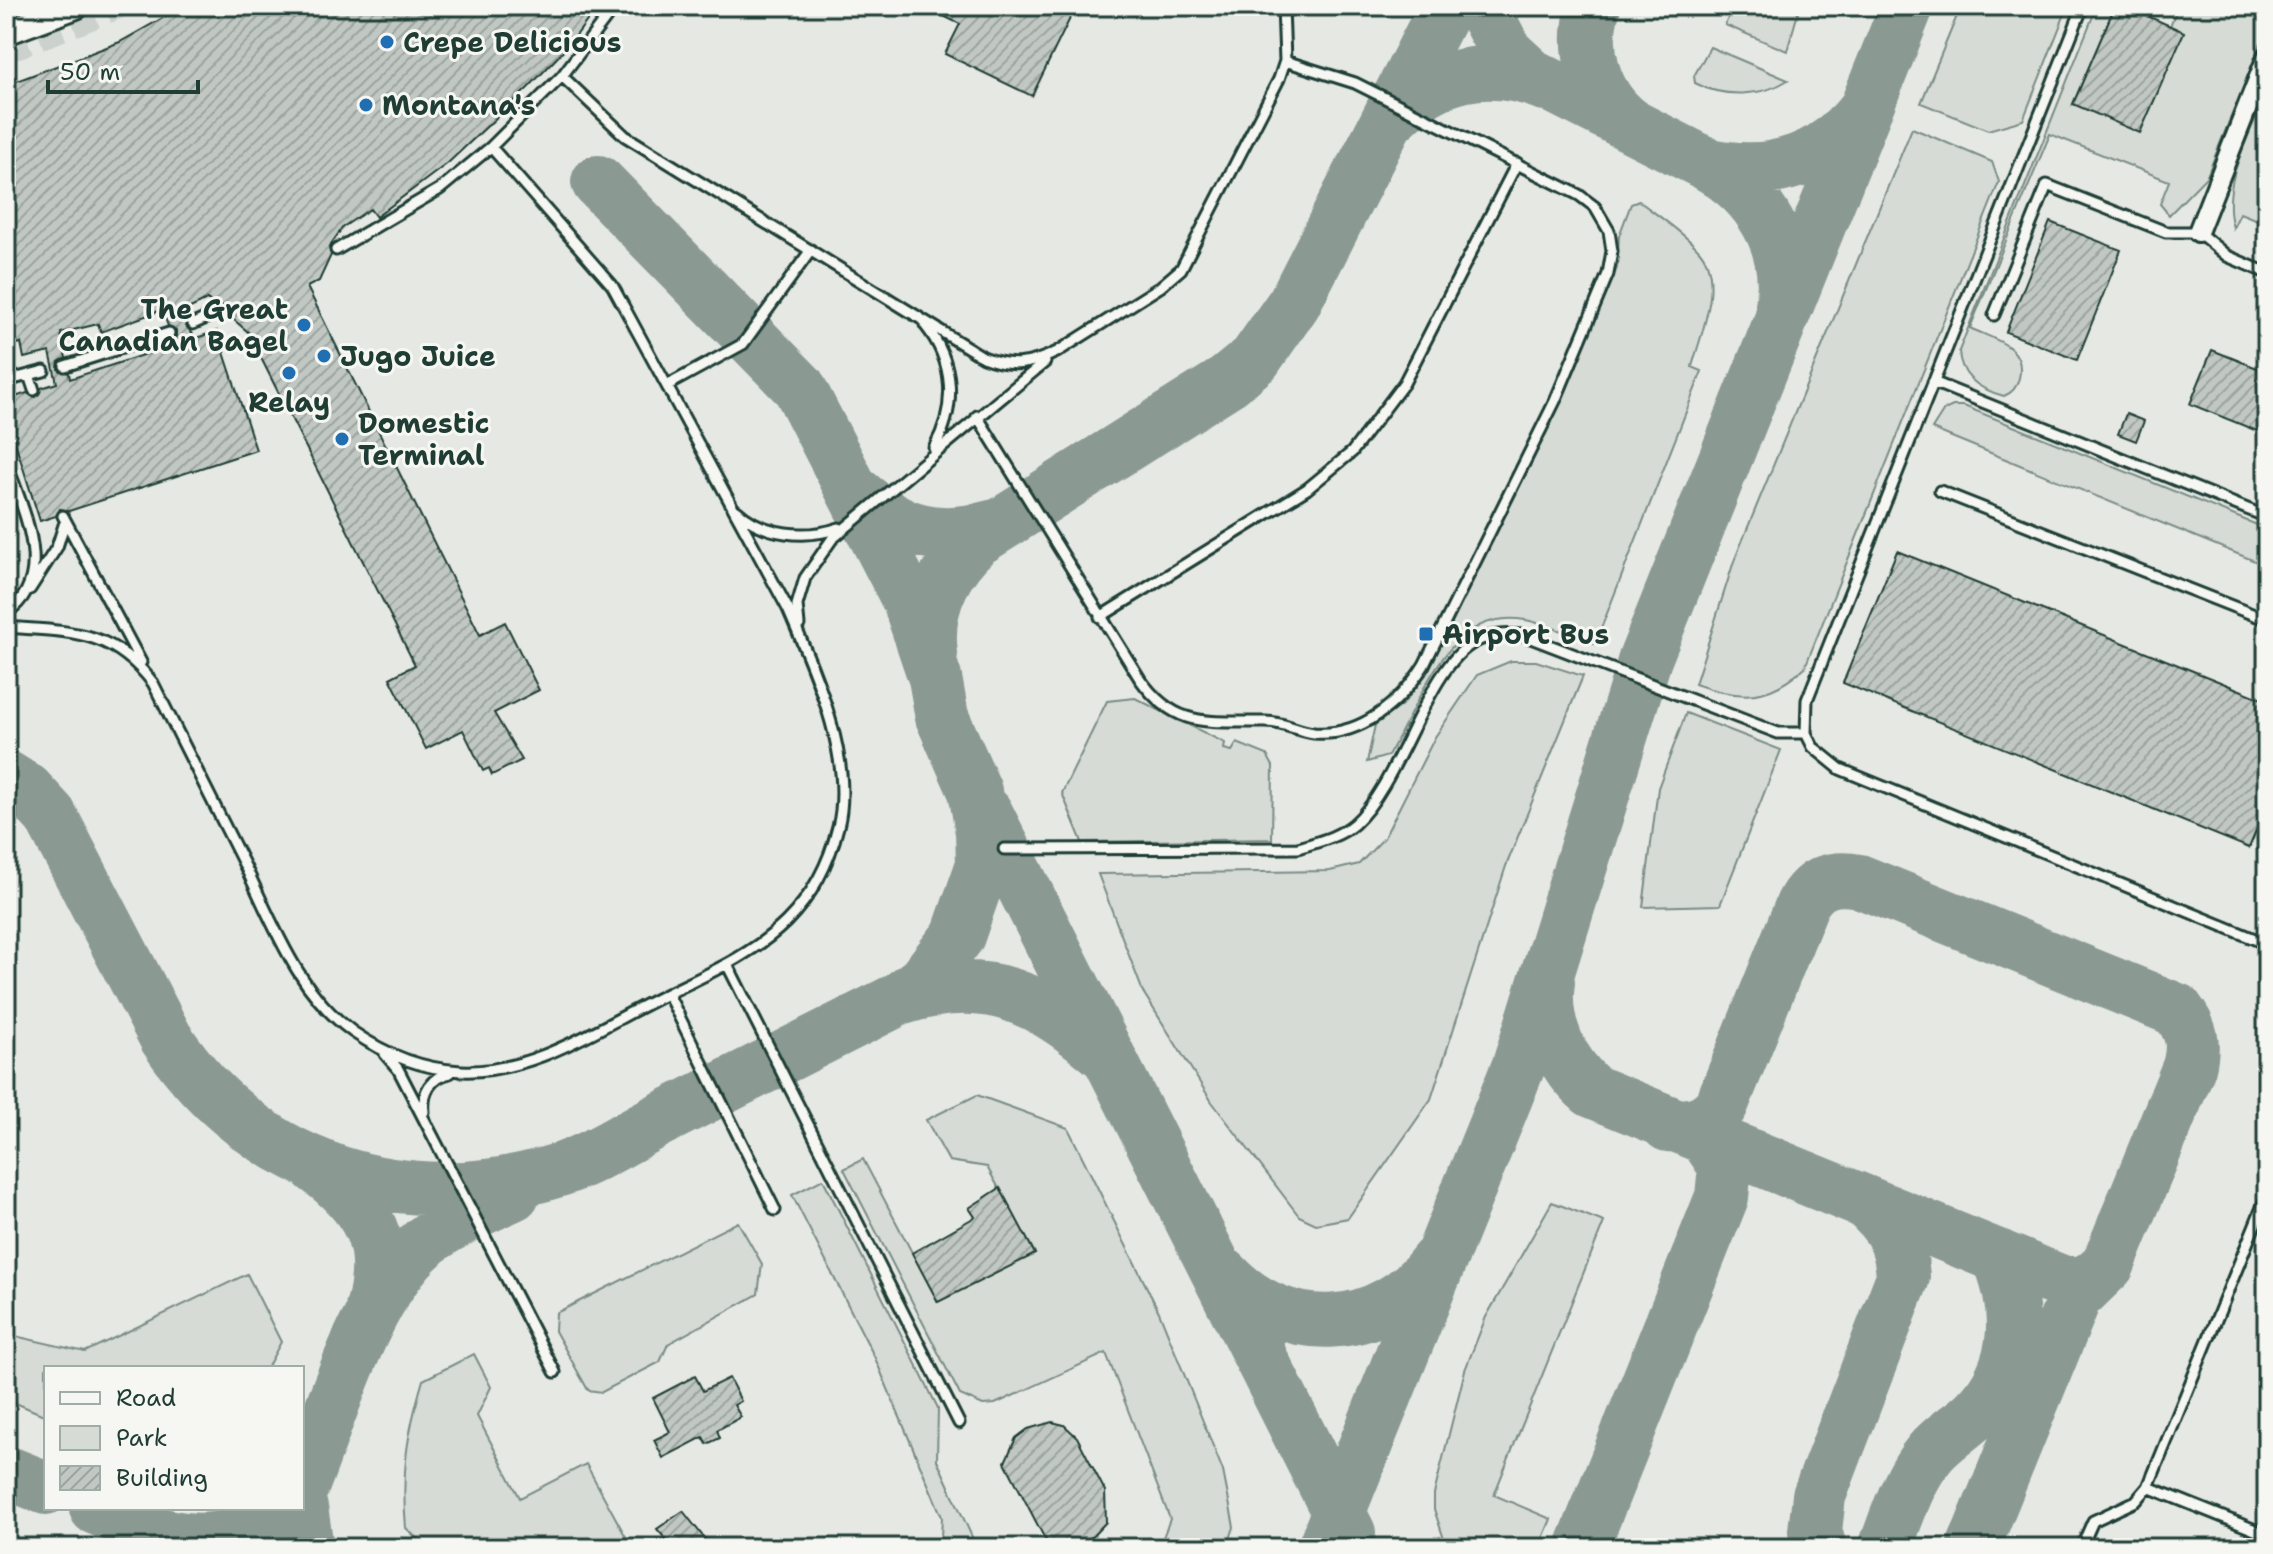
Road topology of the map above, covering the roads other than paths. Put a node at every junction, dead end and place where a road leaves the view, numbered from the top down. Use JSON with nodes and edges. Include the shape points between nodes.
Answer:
{"nodes":[{"id":1,"x":76,"y":6,"type":"edge"},
{"id":2,"x":615,"y":6,"type":"edge"},
{"id":3,"x":1283,"y":6,"type":"edge"},
{"id":4,"x":2083,"y":6,"type":"edge"},
{"id":5,"x":6,"y":32,"type":"edge"},
{"id":6,"x":2267,"y":57,"type":"edge"},
{"id":7,"x":1285,"y":61,"type":"junction"},
{"id":8,"x":562,"y":76,"type":"junction"},
{"id":9,"x":491,"y":147,"type":"junction"},
{"id":10,"x":1517,"y":163,"type":"junction"},
{"id":11,"x":2198,"y":232,"type":"junction"},
{"id":12,"x":336,"y":250,"type":"dead end"},
{"id":13,"x":811,"y":250,"type":"junction"},
{"id":14,"x":2267,"y":273,"type":"edge"},
{"id":15,"x":220,"y":312,"type":"dead end"},
{"id":16,"x":1994,"y":315,"type":"dead end"},
{"id":17,"x":917,"y":317,"type":"junction"},
{"id":18,"x":193,"y":324,"type":"dead end"},
{"id":19,"x":169,"y":333,"type":"dead end"},
{"id":20,"x":1057,"y":352,"type":"junction"},
{"id":21,"x":65,"y":366,"type":"dead end"},
{"id":22,"x":44,"y":371,"type":"dead end"},
{"id":23,"x":29,"y":375,"type":"junction"},
{"id":24,"x":6,"y":381,"type":"edge"},
{"id":25,"x":1933,"y":382,"type":"junction"},
{"id":26,"x":668,"y":385,"type":"junction"},
{"id":27,"x":34,"y":390,"type":"dead end"},
{"id":28,"x":977,"y":416,"type":"junction"},
{"id":29,"x":6,"y":461,"type":"edge"},
{"id":30,"x":923,"y":462,"type":"junction"},
{"id":31,"x":1940,"y":491,"type":"dead end"},
{"id":32,"x":729,"y":502,"type":"junction"},
{"id":33,"x":2267,"y":517,"type":"edge"},
{"id":34,"x":846,"y":525,"type":"junction"},
{"id":35,"x":21,"y":601,"type":"junction"},
{"id":36,"x":6,"y":613,"type":"edge"},
{"id":37,"x":1100,"y":617,"type":"junction"},
{"id":38,"x":2267,"y":620,"type":"edge"},
{"id":39,"x":6,"y":627,"type":"edge"},
{"id":40,"x":803,"y":644,"type":"junction"},
{"id":41,"x":153,"y":683,"type":"junction"},
{"id":42,"x":1806,"y":733,"type":"junction"},
{"id":43,"x":1004,"y":849,"type":"dead end"},
{"id":44,"x":2267,"y":944,"type":"edge"},
{"id":45,"x":727,"y":964,"type":"junction"},
{"id":46,"x":668,"y":994,"type":"junction"},
{"id":47,"x":373,"y":1045,"type":"junction"},
{"id":48,"x":462,"y":1071,"type":"junction"},
{"id":49,"x":429,"y":1127,"type":"junction"},
{"id":50,"x":2267,"y":1195,"type":"edge"},
{"id":51,"x":775,"y":1210,"type":"dead end"},
{"id":52,"x":555,"y":1372,"type":"dead end"},
{"id":53,"x":959,"y":1423,"type":"dead end"},
{"id":54,"x":2148,"y":1487,"type":"junction"},
{"id":55,"x":2266,"y":1531,"type":"edge"},
{"id":56,"x":2081,"y":1548,"type":"edge"},
{"id":57,"x":2259,"y":1548,"type":"edge"}],
"edges":[{"from":1,"to":5,"type":"main road"},
{"from":2,"to":8,"type":"lane"},
{"from":3,"to":7,"type":"lane"},
{"from":4,"to":25,"type":"lane"},
{"from":6,"to":11,"type":"street"},
{"from":7,"to":10,"type":"lane","via":[[1355,83]]},
{"from":7,"to":20,"type":"lane","via":[[1181,269]]},
{"from":8,"to":9,"type":"lane"},
{"from":8,"to":13,"type":"lane","via":[[625,136]]},
{"from":9,"to":12,"type":"lane","via":[[440,189]]},
{"from":9,"to":26,"type":"lane","via":[[612,285]]},
{"from":10,"to":37,"type":"lane","via":[[1404,383],[1352,452],[1307,489]]},
{"from":10,"to":37,"type":"lane","via":[[1595,207],[1609,231],[1611,262],[1527,461],[1424,665],[1404,694],[1372,719],[1325,733],[1276,722],[1192,721],[1171,712],[1148,690]]},
{"from":11,"to":14,"type":"lane","via":[[2227,256]]},
{"from":11,"to":16,"type":"lane","via":[[2166,232],[2047,185]]},
{"from":13,"to":17,"type":"lane"},
{"from":13,"to":26,"type":"lane","via":[[743,344]]},
{"from":15,"to":18,"type":"lane"},
{"from":17,"to":20,"type":"lane","via":[[996,362],[1023,365]]},
{"from":17,"to":30,"type":"lane","via":[[942,350],[950,384],[946,421]]},
{"from":19,"to":21,"type":"lane"},
{"from":20,"to":28,"type":"lane"},
{"from":22,"to":23,"type":"lane"},
{"from":23,"to":24,"type":"lane"},
{"from":23,"to":27,"type":"lane"},
{"from":25,"to":33,"type":"lane"},
{"from":25,"to":42,"type":"lane","via":[[1807,700]]},
{"from":26,"to":32,"type":"lane"},
{"from":28,"to":30,"type":"lane"},
{"from":28,"to":37,"type":"lane"},
{"from":29,"to":35,"type":"lane","via":[[34,549],[33,571]]},
{"from":30,"to":34,"type":"lane"},
{"from":31,"to":38,"type":"lane"},
{"from":32,"to":34,"type":"lane","via":[[747,520],[786,533],[827,532]]},
{"from":32,"to":40,"type":"lane"},
{"from":34,"to":40,"type":"lane","via":[[819,553],[805,578],[797,605]]},
{"from":35,"to":36,"type":"lane"},
{"from":35,"to":41,"type":"lane","via":[[47,565],[64,519]]},
{"from":39,"to":41,"type":"lane","via":[[101,639],[128,654]]},
{"from":40,"to":45,"type":"lane","via":[[838,751],[839,823],[827,863],[808,898],[760,945]]},
{"from":41,"to":47,"type":"lane","via":[[296,968],[319,1001]]},
{"from":42,"to":43,"type":"lane","via":[[1778,733],[1523,635],[1497,634],[1473,643],[1450,662],[1375,801],[1352,826],[1329,838],[1298,848]]},
{"from":42,"to":44,"type":"lane","via":[[1813,747],[1840,769]]},
{"from":45,"to":46,"type":"lane"},
{"from":45,"to":53,"type":"lane"},
{"from":46,"to":48,"type":"lane","via":[[539,1056]]},
{"from":46,"to":51,"type":"lane"},
{"from":47,"to":48,"type":"lane","via":[[421,1065]]},
{"from":47,"to":49,"type":"lane","via":[[398,1069]]},
{"from":48,"to":49,"type":"lane","via":[[440,1075],[430,1085],[423,1101]]},
{"from":49,"to":52,"type":"lane"},
{"from":50,"to":54,"type":"lane"},
{"from":54,"to":55,"type":"lane"},
{"from":54,"to":56,"type":"lane","via":[[2136,1501],[2093,1521]]},
{"from":55,"to":57,"type":"lane"}]}
